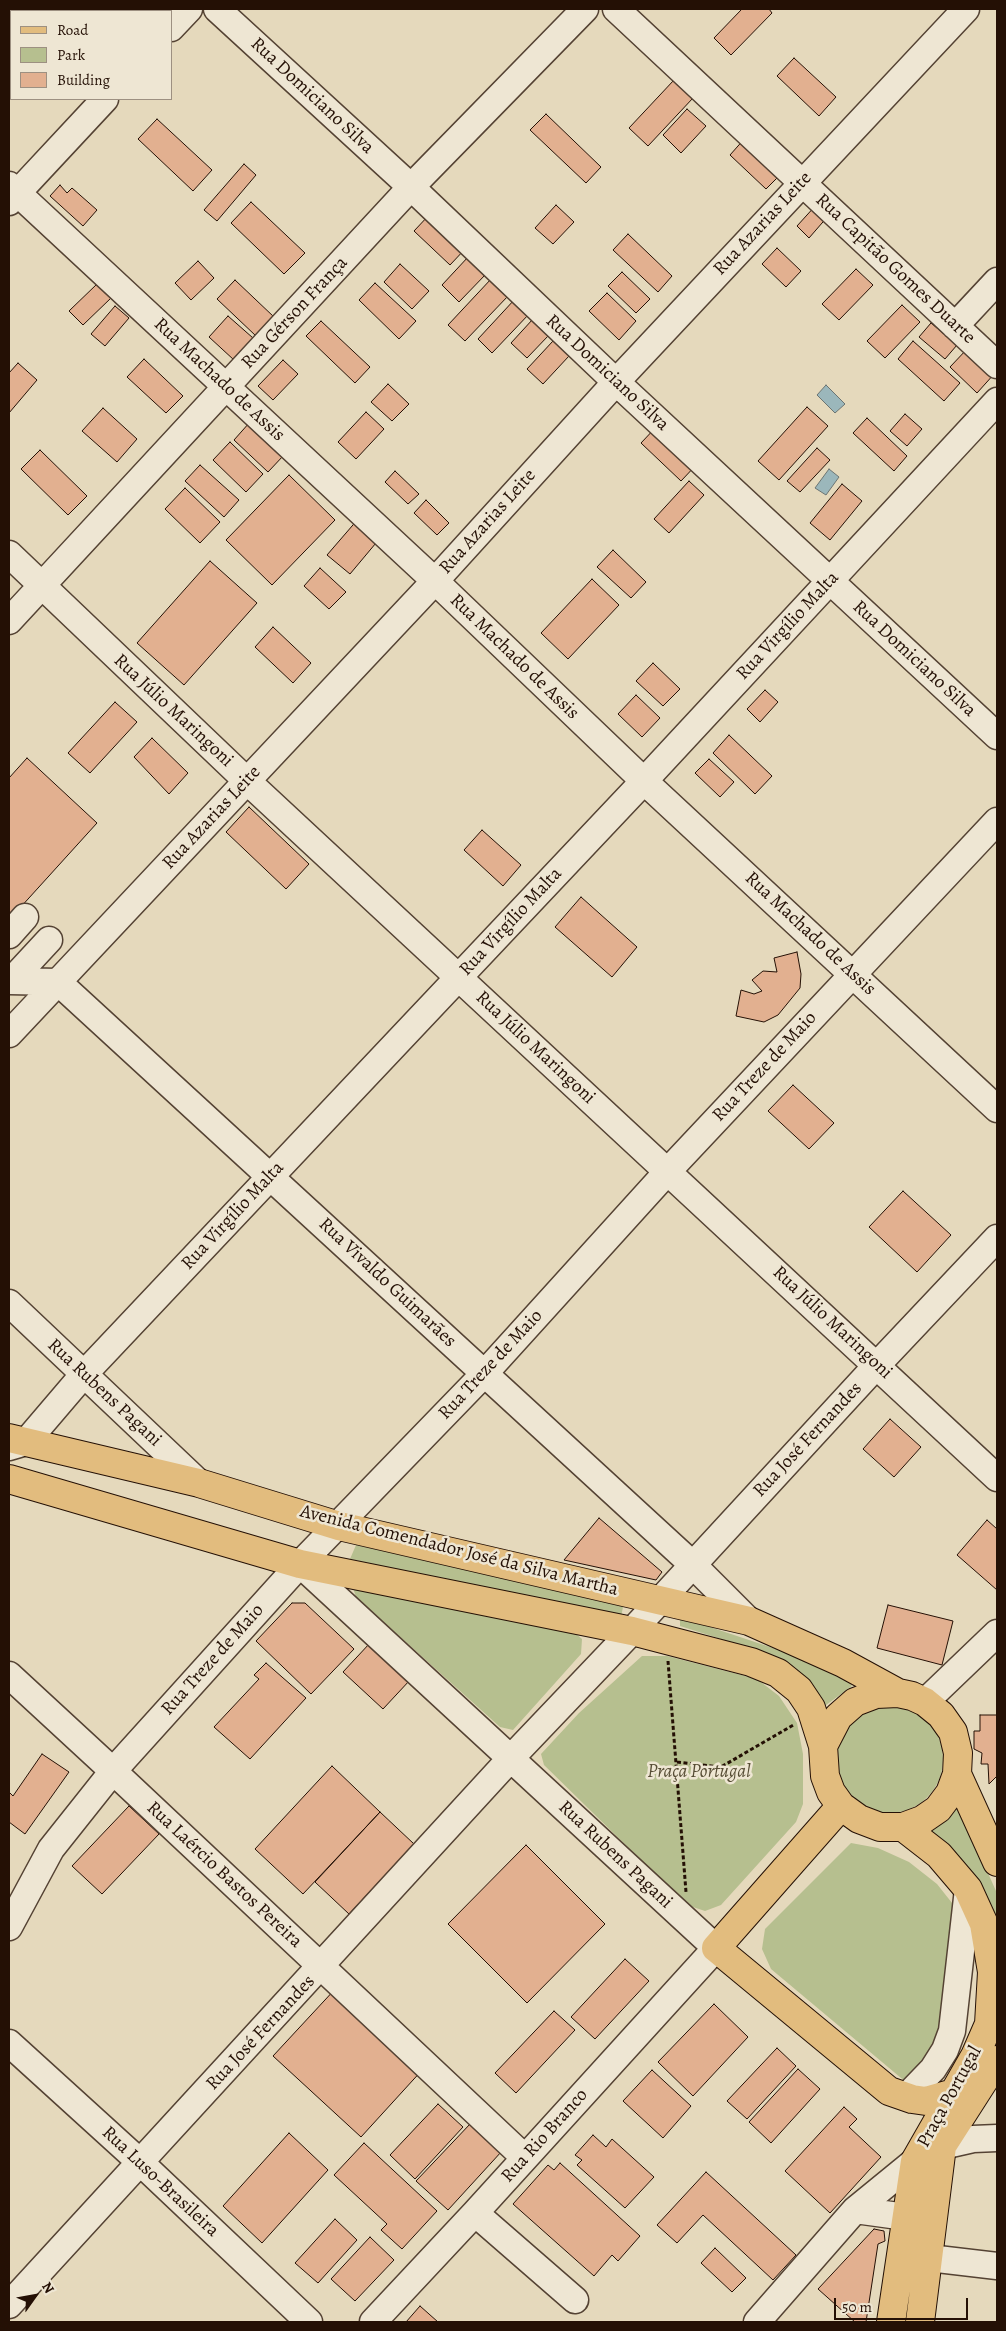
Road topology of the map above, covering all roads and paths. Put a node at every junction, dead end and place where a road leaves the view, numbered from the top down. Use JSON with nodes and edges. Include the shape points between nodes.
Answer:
{"nodes":[{"id":1,"x":189,"y":9,"type":"edge"},
{"id":2,"x":217,"y":9,"type":"edge"},
{"id":3,"x":585,"y":9,"type":"edge"},
{"id":4,"x":616,"y":9,"type":"edge"},
{"id":5,"x":966,"y":9,"type":"edge"},
{"id":6,"x":172,"y":27,"type":"edge"},
{"id":7,"x":104,"y":100,"type":"edge"},
{"id":8,"x":802,"y":182,"type":"junction"},
{"id":9,"x":411,"y":187,"type":"junction"},
{"id":10,"x":12,"y":193,"type":"edge"},
{"id":11,"x":997,"y":281,"type":"edge"},
{"id":12,"x":955,"y":326,"type":"junction"},
{"id":13,"x":997,"y":365,"type":"edge"},
{"id":14,"x":616,"y":382,"type":"junction"},
{"id":15,"x":227,"y":387,"type":"junction"},
{"id":16,"x":997,"y":401,"type":"edge"},
{"id":17,"x":9,"y":554,"type":"edge"},
{"id":18,"x":435,"y":581,"type":"junction"},
{"id":19,"x":830,"y":581,"type":"junction"},
{"id":20,"x":40,"y":587,"type":"junction"},
{"id":21,"x":9,"y":621,"type":"edge"},
{"id":22,"x":997,"y":736,"type":"edge"},
{"id":23,"x":247,"y":781,"type":"junction"},
{"id":24,"x":644,"y":781,"type":"junction"},
{"id":25,"x":997,"y":821,"type":"edge"},
{"id":26,"x":50,"y":940,"type":"dead end"},
{"id":27,"x":853,"y":974,"type":"junction"},
{"id":28,"x":458,"y":977,"type":"junction"},
{"id":29,"x":10,"y":981,"type":"edge"},
{"id":30,"x":58,"y":982,"type":"junction"},
{"id":31,"x":9,"y":1034,"type":"edge"},
{"id":32,"x":997,"y":1109,"type":"edge"},
{"id":33,"x":668,"y":1171,"type":"junction"},
{"id":34,"x":272,"y":1176,"type":"junction"},
{"id":35,"x":997,"y":1238,"type":"edge"},
{"id":36,"x":9,"y":1303,"type":"edge"},
{"id":37,"x":877,"y":1365,"type":"junction"},
{"id":38,"x":84,"y":1374,"type":"junction"},
{"id":39,"x":484,"y":1374,"type":"junction"},
{"id":40,"x":14,"y":1442,"type":"edge"},
{"id":41,"x":997,"y":1478,"type":"edge"},
{"id":42,"x":11,"y":1481,"type":"edge"},
{"id":43,"x":199,"y":1483,"type":"junction"},
{"id":44,"x":339,"y":1526,"type":"junction"},
{"id":45,"x":300,"y":1564,"type":"junction"},
{"id":46,"x":693,"y":1565,"type":"junction"},
{"id":47,"x":660,"y":1600,"type":"junction"},
{"id":48,"x":750,"y":1621,"type":"junction"},
{"id":49,"x":632,"y":1631,"type":"junction"},
{"id":50,"x":997,"y":1633,"type":"edge"},
{"id":51,"x":670,"y":1641,"type":"junction"},
{"id":52,"x":9,"y":1675,"type":"edge"},
{"id":53,"x":898,"y":1693,"type":"junction"},
{"id":54,"x":925,"y":1702,"type":"junction"},
{"id":55,"x":813,"y":1714,"type":"junction"},
{"id":56,"x":823,"y":1746,"type":"junction"},
{"id":57,"x":511,"y":1758,"type":"junction"},
{"id":58,"x":677,"y":1762,"type":"junction"},
{"id":59,"x":113,"y":1770,"type":"junction"},
{"id":60,"x":957,"y":1774,"type":"junction"},
{"id":61,"x":842,"y":1806,"type":"junction"},
{"id":62,"x":903,"y":1827,"type":"junction"},
{"id":63,"x":997,"y":1862,"type":"edge"},
{"id":64,"x":968,"y":1889,"type":"junction"},
{"id":65,"x":687,"y":1895,"type":"dead end"},
{"id":66,"x":9,"y":1927,"type":"edge"},
{"id":67,"x":716,"y":1948,"type":"junction"},
{"id":68,"x":322,"y":1967,"type":"junction"},
{"id":69,"x":9,"y":2043,"type":"edge"},
{"id":70,"x":997,"y":2060,"type":"edge"},
{"id":71,"x":954,"y":2093,"type":"junction"},
{"id":72,"x":906,"y":2097,"type":"junction"},
{"id":73,"x":997,"y":2138,"type":"edge"},
{"id":74,"x":942,"y":2146,"type":"junction"},
{"id":75,"x":525,"y":2158,"type":"junction"},
{"id":76,"x":916,"y":2161,"type":"junction"},
{"id":77,"x":141,"y":2163,"type":"junction"},
{"id":78,"x":855,"y":2210,"type":"junction"},
{"id":79,"x":475,"y":2213,"type":"junction"},
{"id":80,"x":906,"y":2216,"type":"junction"},
{"id":81,"x":928,"y":2258,"type":"junction"},
{"id":82,"x":997,"y":2266,"type":"edge"},
{"id":83,"x":575,"y":2300,"type":"dead end"},
{"id":84,"x":9,"y":2306,"type":"edge"},
{"id":85,"x":309,"y":2322,"type":"edge"},
{"id":86,"x":373,"y":2322,"type":"edge"},
{"id":87,"x":757,"y":2322,"type":"edge"},
{"id":88,"x":891,"y":2322,"type":"edge"},
{"id":89,"x":920,"y":2322,"type":"edge"}],
"edges":[{"from":1,"to":6,"type":"street"},
{"from":2,"to":9,"type":"street","name":"Rua Domiciano Silva"},
{"from":3,"to":9,"type":"street","name":"Rua Gérson França"},
{"from":4,"to":8,"type":"street","name":"Rua Capitão Gomes Duarte"},
{"from":5,"to":8,"type":"street","name":"Rua Azarias Leite"},
{"from":7,"to":10,"type":"street"},
{"from":8,"to":12,"type":"street","name":"Rua Capitão Gomes Duarte"},
{"from":8,"to":14,"type":"street","name":"Rua Azarias Leite"},
{"from":9,"to":14,"type":"street","name":"Rua Domiciano Silva"},
{"from":9,"to":15,"type":"street","name":"Rua Gérson França"},
{"from":10,"to":15,"type":"street","name":"Rua Machado de Assis"},
{"from":11,"to":12,"type":"street"},
{"from":12,"to":13,"type":"street","name":"Rua Capitão Gomes Duarte"},
{"from":14,"to":18,"type":"street","name":"Rua Azarias Leite"},
{"from":14,"to":19,"type":"street","name":"Rua Domiciano Silva"},
{"from":15,"to":18,"type":"street","name":"Rua Machado de Assis"},
{"from":15,"to":20,"type":"street","name":"Rua Gérson França"},
{"from":16,"to":19,"type":"street","name":"Rua Virgílio Malta"},
{"from":17,"to":20,"type":"street","name":"Rua Júlio Maringoni"},
{"from":18,"to":23,"type":"street","name":"Rua Azarias Leite"},
{"from":18,"to":24,"type":"street","name":"Rua Machado de Assis"},
{"from":19,"to":22,"type":"street","name":"Rua Domiciano Silva"},
{"from":19,"to":24,"type":"street","name":"Rua Virgílio Malta"},
{"from":20,"to":21,"type":"street","name":"Rua Gérson França"},
{"from":20,"to":23,"type":"street","name":"Rua Júlio Maringoni"},
{"from":23,"to":28,"type":"street","name":"Rua Júlio Maringoni"},
{"from":23,"to":30,"type":"street","name":"Rua Azarias Leite"},
{"from":24,"to":27,"type":"street","name":"Rua Machado de Assis"},
{"from":24,"to":28,"type":"street","name":"Rua Virgílio Malta"},
{"from":25,"to":27,"type":"street","name":"Rua Treze de Maio"},
{"from":26,"to":29,"type":"street"},
{"from":27,"to":32,"type":"street","name":"Rua Machado de Assis"},
{"from":27,"to":33,"type":"street","name":"Rua Treze de Maio"},
{"from":28,"to":33,"type":"street","name":"Rua Júlio Maringoni"},
{"from":28,"to":34,"type":"street","name":"Rua Virgílio Malta"},
{"from":29,"to":30,"type":"street"},
{"from":30,"to":31,"type":"street","name":"Rua Azarias Leite"},
{"from":30,"to":34,"type":"street","name":"Rua Vivaldo Guimarães"},
{"from":33,"to":37,"type":"street","name":"Rua Júlio Maringoni"},
{"from":33,"to":39,"type":"street","name":"Rua Treze de Maio"},
{"from":34,"to":38,"type":"street","name":"Rua Virgílio Malta"},
{"from":34,"to":39,"type":"street","name":"Rua Vivaldo Guimarães"},
{"from":35,"to":37,"type":"street","name":"Rua José Fernandes"},
{"from":36,"to":38,"type":"street","name":"Rua Rubens Pagani"},
{"from":37,"to":41,"type":"street","name":"Rua Júlio Maringoni"},
{"from":37,"to":46,"type":"street","name":"Rua José Fernandes"},
{"from":38,"to":40,"type":"street","name":"Rua Virgílio Malta"},
{"from":38,"to":43,"type":"street","name":"Rua Rubens Pagani"},
{"from":39,"to":44,"type":"street","name":"Rua Treze de Maio"},
{"from":39,"to":46,"type":"street","name":"Rua Vivaldo Guimarães"},
{"from":40,"to":42,"type":"main road","via":[[39,1465]]},
{"from":40,"to":43,"type":"main road","name":"Avenida Comendador José da Silva Martha"},
{"from":42,"to":45,"type":"main road","name":"Avenida Comendador José da Silva Martha"},
{"from":43,"to":44,"type":"main road","name":"Avenida Comendador José da Silva Martha"},
{"from":44,"to":45,"type":"street","name":"Rua Treze de Maio"},
{"from":44,"to":47,"type":"main road","name":"Avenida Comendador José da Silva Martha"},
{"from":45,"to":49,"type":"main road","name":"Avenida Comendador José da Silva Martha"},
{"from":45,"to":57,"type":"street","name":"Rua Rubens Pagani"},
{"from":45,"to":59,"type":"street","name":"Rua Treze de Maio"},
{"from":46,"to":47,"type":"street","name":"Rua José Fernandes"},
{"from":46,"to":48,"type":"street","name":"Rua Vivaldo Guimarães"},
{"from":47,"to":48,"type":"main road","name":"Avenida Comendador José da Silva Martha"},
{"from":47,"to":49,"type":"street","name":"Rua José Fernandes"},
{"from":48,"to":53,"type":"main road","name":"Avenida Comendador José da Silva Martha","via":[[843,1663]]},
{"from":49,"to":51,"type":"main road","name":"Avenida Comendador José da Silva Martha"},
{"from":49,"to":57,"type":"street"},
{"from":50,"to":54,"type":"street"},
{"from":51,"to":55,"type":"main road","name":"Avenida Comendador José da Silva Martha","via":[[751,1662],[778,1673],[799,1690]]},
{"from":51,"to":58,"type":"path","via":[[668,1656]]},
{"from":52,"to":59,"type":"street","name":"Rua Laércio Bastos Pereira"},
{"from":53,"to":54,"type":"main road"},
{"from":53,"to":56,"type":"main road","via":[[876,1694],[855,1702],[838,1717]]},
{"from":54,"to":60,"type":"main road","via":[[941,1715],[953,1732],[958,1753]]},
{"from":55,"to":56,"type":"main road","name":"Avenida Comendador José da Silva Martha"},
{"from":55,"to":58,"type":"path","via":[[721,1767]]},
{"from":56,"to":61,"type":"main road","via":[[825,1776],[831,1792]]},
{"from":57,"to":67,"type":"street","name":"Rua Rubens Pagani"},
{"from":57,"to":68,"type":"street","name":"Rua José Fernandes"},
{"from":58,"to":65,"type":"path"},
{"from":59,"to":66,"type":"street","name":"Rua Treze de Maio","via":[[51,1849]]},
{"from":59,"to":68,"type":"street","name":"Rua Laércio Bastos Pereira"},
{"from":60,"to":62,"type":"main road","via":[[950,1793],[938,1809]]},
{"from":60,"to":63,"type":"main road"},
{"from":61,"to":62,"type":"main road","via":[[859,1819],[880,1827]]},
{"from":61,"to":67,"type":"main road"},
{"from":62,"to":64,"type":"main road","name":"Praça Portugal","via":[[938,1856]]},
{"from":64,"to":71,"type":"main road","name":"Praça Portugal","via":[[984,1924],[992,1972],[989,2024]]},
{"from":64,"to":72,"type":"street","via":[[952,2031],[933,2069]]},
{"from":67,"to":72,"type":"main road","name":"Rua Rubens Pagani","via":[[889,2091]]},
{"from":67,"to":75,"type":"street","name":"Rua Rio Branco"},
{"from":68,"to":75,"type":"street","name":"Rua Laércio Bastos Pereira"},
{"from":68,"to":77,"type":"street","name":"Rua José Fernandes"},
{"from":69,"to":77,"type":"street","name":"Rua Luso-Brasileira"},
{"from":70,"to":74,"type":"main road"},
{"from":71,"to":72,"type":"main road","name":"Rua Rubens Pagani","via":[[926,2101]]},
{"from":71,"to":76,"type":"main road","name":"Praça Portugal"},
{"from":73,"to":74,"type":"street"},
{"from":74,"to":76,"type":"main road"},
{"from":74,"to":81,"type":"main road"},
{"from":75,"to":79,"type":"street","name":"Rua Rio Branco"},
{"from":76,"to":78,"type":"street"},
{"from":76,"to":80,"type":"main road","name":"Praça Portugal"},
{"from":77,"to":84,"type":"street","name":"Rua José Fernandes"},
{"from":77,"to":85,"type":"street","name":"Rua Luso-Brasileira"},
{"from":78,"to":80,"type":"street"},
{"from":78,"to":87,"type":"street"},
{"from":79,"to":83,"type":"street"},
{"from":79,"to":86,"type":"street","name":"Rua Rio Branco"},
{"from":80,"to":88,"type":"main road","name":"Praça Portugal"},
{"from":81,"to":82,"type":"street"},
{"from":81,"to":89,"type":"main road"}]}
